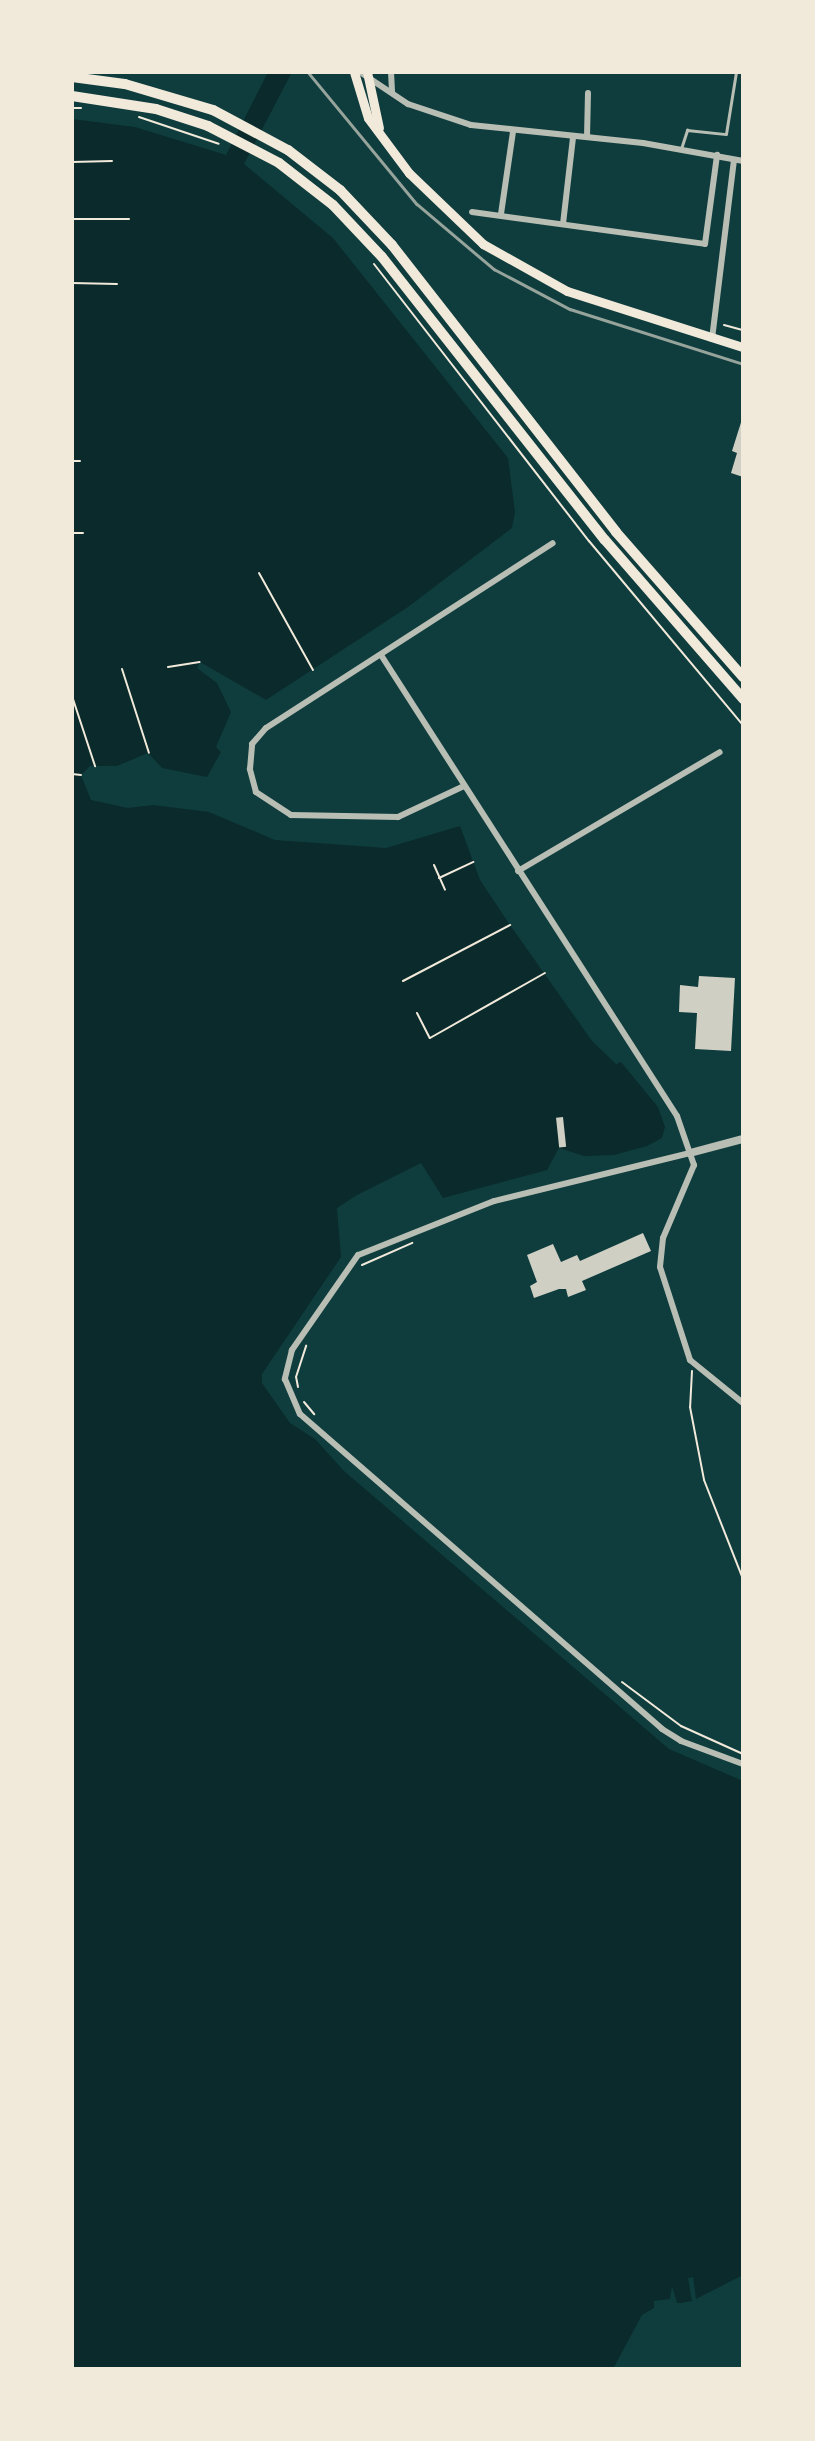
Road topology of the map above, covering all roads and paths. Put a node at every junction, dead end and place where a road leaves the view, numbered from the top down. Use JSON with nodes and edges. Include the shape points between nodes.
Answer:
{"nodes":[{"id":1,"x":357,"y":72,"type":"edge"},
{"id":2,"x":391,"y":72,"type":"edge"},
{"id":3,"x":737,"y":72,"type":"edge"},
{"id":4,"x":368,"y":75,"type":"edge"},
{"id":5,"x":72,"y":77,"type":"edge"},
{"id":6,"x":392,"y":92,"type":"junction"},
{"id":7,"x":588,"y":93,"type":"dead end"},
{"id":8,"x":72,"y":96,"type":"edge"},
{"id":9,"x":72,"y":108,"type":"edge"},
{"id":10,"x":86,"y":109,"type":"dead end"},
{"id":11,"x":132,"y":116,"type":"dead end"},
{"id":12,"x":513,"y":132,"type":"junction"},
{"id":13,"x":573,"y":137,"type":"junction"},
{"id":14,"x":587,"y":137,"type":"junction"},
{"id":15,"x":384,"y":139,"type":"junction"},
{"id":16,"x":224,"y":146,"type":"dead end"},
{"id":17,"x":681,"y":149,"type":"junction"},
{"id":18,"x":718,"y":155,"type":"junction"},
{"id":19,"x":734,"y":160,"type":"junction"},
{"id":20,"x":112,"y":161,"type":"dead end"},
{"id":21,"x":743,"y":161,"type":"edge"},
{"id":22,"x":72,"y":162,"type":"edge"},
{"id":23,"x":472,"y":212,"type":"dead end"},
{"id":24,"x":501,"y":214,"type":"junction"},
{"id":25,"x":72,"y":219,"type":"edge"},
{"id":26,"x":129,"y":219,"type":"dead end"},
{"id":27,"x":563,"y":224,"type":"junction"},
{"id":28,"x":373,"y":263,"type":"dead end"},
{"id":29,"x":72,"y":284,"type":"edge"},
{"id":30,"x":117,"y":284,"type":"dead end"},
{"id":31,"x":714,"y":324,"type":"junction"},
{"id":32,"x":743,"y":330,"type":"edge"},
{"id":33,"x":712,"y":339,"type":"junction"},
{"id":34,"x":743,"y":347,"type":"edge"},
{"id":35,"x":72,"y":461,"type":"edge"},
{"id":36,"x":80,"y":461,"type":"dead end"},
{"id":37,"x":72,"y":533,"type":"edge"},
{"id":38,"x":83,"y":533,"type":"dead end"},
{"id":39,"x":552,"y":543,"type":"dead end"},
{"id":40,"x":259,"y":573,"type":"dead end"},
{"id":41,"x":381,"y":656,"type":"junction"},
{"id":42,"x":200,"y":663,"type":"dead end"},
{"id":43,"x":168,"y":667,"type":"dead end"},
{"id":44,"x":122,"y":669,"type":"dead end"},
{"id":45,"x":313,"y":670,"type":"dead end"},
{"id":46,"x":743,"y":677,"type":"edge"},
{"id":47,"x":72,"y":696,"type":"edge"},
{"id":48,"x":743,"y":699,"type":"edge"},
{"id":49,"x":743,"y":725,"type":"edge"},
{"id":50,"x":720,"y":752,"type":"dead end"},
{"id":51,"x":149,"y":753,"type":"dead end"},
{"id":52,"x":95,"y":766,"type":"dead end"},
{"id":53,"x":72,"y":774,"type":"edge"},
{"id":54,"x":81,"y":775,"type":"dead end"},
{"id":55,"x":464,"y":786,"type":"junction"},
{"id":56,"x":474,"y":862,"type":"dead end"},
{"id":57,"x":433,"y":865,"type":"dead end"},
{"id":58,"x":518,"y":871,"type":"junction"},
{"id":59,"x":439,"y":878,"type":"junction"},
{"id":60,"x":445,"y":890,"type":"dead end"},
{"id":61,"x":510,"y":925,"type":"dead end"},
{"id":62,"x":544,"y":973,"type":"dead end"},
{"id":63,"x":403,"y":981,"type":"dead end"},
{"id":64,"x":417,"y":1013,"type":"dead end"},
{"id":65,"x":743,"y":1139,"type":"edge"},
{"id":66,"x":690,"y":1153,"type":"junction"},
{"id":67,"x":418,"y":1241,"type":"dead end"},
{"id":68,"x":355,"y":1269,"type":"dead end"},
{"id":69,"x":306,"y":1345,"type":"dead end"},
{"id":70,"x":694,"y":1363,"type":"junction"},
{"id":71,"x":743,"y":1403,"type":"edge"},
{"id":72,"x":323,"y":1422,"type":"dead end"},
{"id":73,"x":743,"y":1579,"type":"edge"},
{"id":74,"x":617,"y":1678,"type":"dead end"},
{"id":75,"x":743,"y":1754,"type":"edge"},
{"id":76,"x":743,"y":1764,"type":"edge"}],
"edges":[{"from":1,"to":4,"type":"street"},
{"from":1,"to":15,"type":"main road","via":[[363,107]]},
{"from":2,"to":6,"type":"street"},
{"from":3,"to":17,"type":"lane","via":[[726,134],[687,130]]},
{"from":4,"to":6,"type":"street"},
{"from":4,"to":15,"type":"main road"},
{"from":5,"to":46,"type":"main road","via":[[159,92],[236,121],[266,136],[340,190],[392,245],[616,532]]},
{"from":6,"to":12,"type":"street","via":[[428,114]]},
{"from":7,"to":14,"type":"street"},
{"from":8,"to":48,"type":"main road","via":[[156,110],[228,135],[303,180],[360,230],[605,540]]},
{"from":9,"to":10,"type":"path"},
{"from":11,"to":16,"type":"path"},
{"from":12,"to":13,"type":"street"},
{"from":12,"to":24,"type":"street"},
{"from":13,"to":14,"type":"street"},
{"from":13,"to":27,"type":"street"},
{"from":14,"to":17,"type":"street"},
{"from":15,"to":33,"type":"main road","via":[[454,220],[520,268],[613,309]]},
{"from":17,"to":18,"type":"street"},
{"from":18,"to":19,"type":"street"},
{"from":18,"to":27,"type":"street","via":[[705,244]]},
{"from":19,"to":21,"type":"street"},
{"from":19,"to":31,"type":"street"},
{"from":20,"to":22,"type":"path"},
{"from":23,"to":24,"type":"street"},
{"from":24,"to":27,"type":"street"},
{"from":25,"to":26,"type":"path"},
{"from":28,"to":49,"type":"path","via":[[589,541]]},
{"from":29,"to":30,"type":"path"},
{"from":31,"to":32,"type":"path"},
{"from":31,"to":33,"type":"street"},
{"from":33,"to":34,"type":"main road"},
{"from":35,"to":36,"type":"path"},
{"from":37,"to":38,"type":"path"},
{"from":39,"to":41,"type":"street"},
{"from":40,"to":45,"type":"path"},
{"from":41,"to":55,"type":"street"},
{"from":41,"to":55,"type":"street","via":[[266,728],[252,744],[250,769],[256,792],[291,815],[398,817]]},
{"from":42,"to":43,"type":"path"},
{"from":44,"to":51,"type":"path"},
{"from":47,"to":52,"type":"path"},
{"from":50,"to":58,"type":"street"},
{"from":53,"to":54,"type":"path"},
{"from":55,"to":58,"type":"street"},
{"from":56,"to":59,"type":"path"},
{"from":57,"to":59,"type":"path"},
{"from":58,"to":66,"type":"street","via":[[677,1116]]},
{"from":59,"to":60,"type":"path"},
{"from":61,"to":63,"type":"path"},
{"from":62,"to":64,"type":"path","via":[[430,1038]]},
{"from":65,"to":66,"type":"street"},
{"from":66,"to":70,"type":"street","via":[[691,1175],[659,1257],[679,1333]]},
{"from":66,"to":76,"type":"street","via":[[494,1201],[358,1255],[292,1350],[285,1379],[300,1414],[662,1729]]},
{"from":67,"to":68,"type":"path"},
{"from":69,"to":72,"type":"path","via":[[296,1377],[301,1397]]},
{"from":70,"to":71,"type":"street"},
{"from":70,"to":73,"type":"path","via":[[690,1407],[704,1480]]},
{"from":74,"to":75,"type":"path","via":[[681,1726]]}]}
